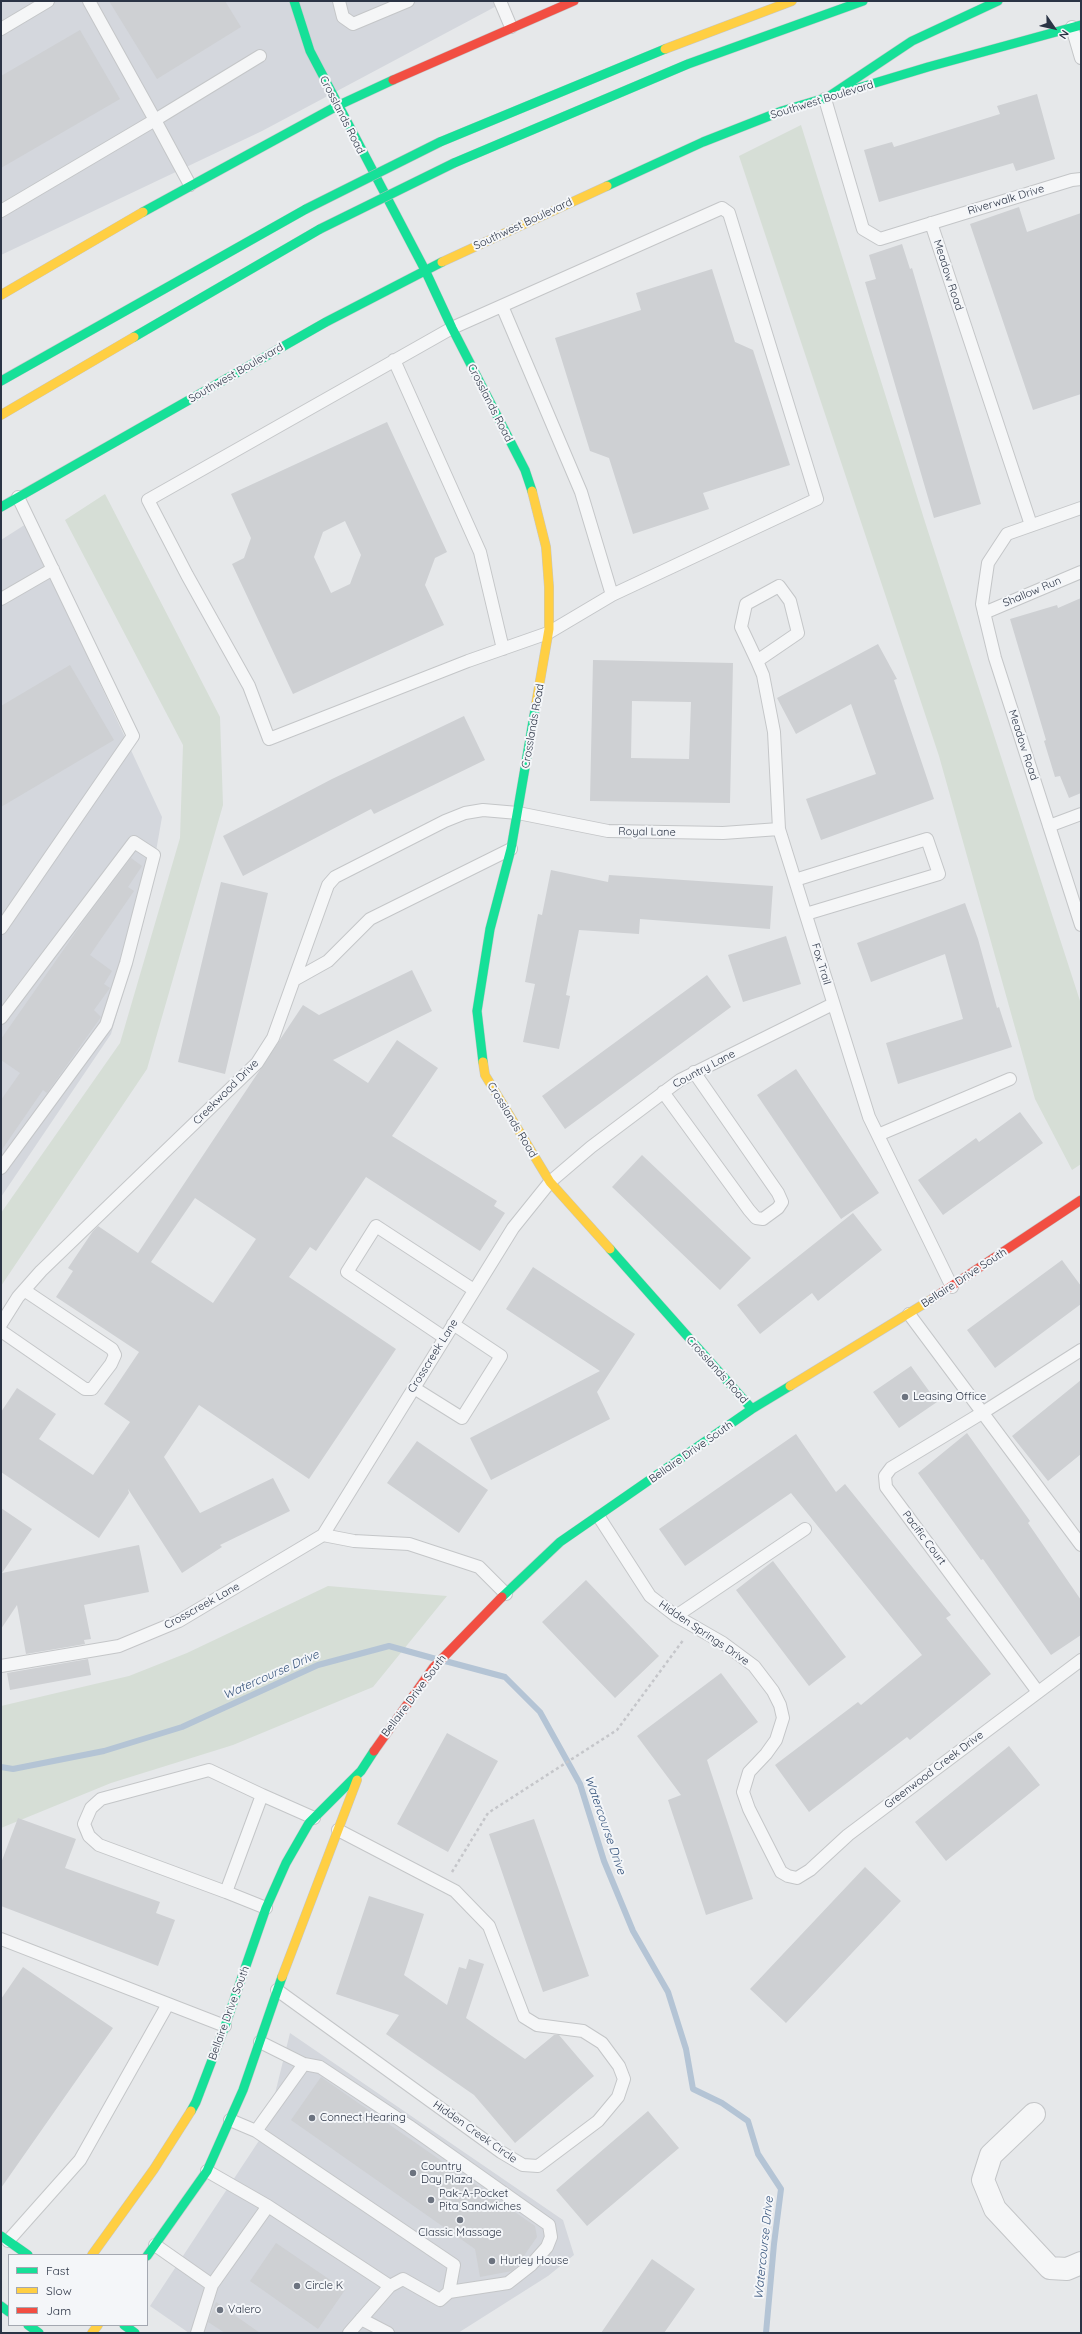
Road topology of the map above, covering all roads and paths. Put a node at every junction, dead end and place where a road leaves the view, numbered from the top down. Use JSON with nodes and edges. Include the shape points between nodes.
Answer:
{"nodes":[{"id":1,"x":48,"y":1,"type":"edge"},
{"id":2,"x":89,"y":1,"type":"edge"},
{"id":3,"x":294,"y":1,"type":"edge"},
{"id":4,"x":339,"y":1,"type":"edge"},
{"id":5,"x":408,"y":1,"type":"edge"},
{"id":6,"x":500,"y":1,"type":"edge"},
{"id":7,"x":574,"y":1,"type":"edge"},
{"id":8,"x":792,"y":1,"type":"edge"},
{"id":9,"x":863,"y":1,"type":"edge"},
{"id":10,"x":998,"y":1,"type":"edge"},
{"id":11,"x":1076,"y":26,"type":"edge"},
{"id":12,"x":511,"y":27,"type":"junction"},
{"id":13,"x":1,"y":29,"type":"edge"},
{"id":14,"x":260,"y":56,"type":"dead end"},
{"id":15,"x":1081,"y":58,"type":"edge"},
{"id":16,"x":825,"y":99,"type":"junction"},
{"id":17,"x":337,"y":106,"type":"junction"},
{"id":18,"x":154,"y":120,"type":"junction"},
{"id":19,"x":1081,"y":179,"type":"edge"},
{"id":20,"x":190,"y":185,"type":"junction"},
{"id":21,"x":1,"y":211,"type":"edge"},
{"id":22,"x":930,"y":223,"type":"junction"},
{"id":23,"x":425,"y":270,"type":"junction"},
{"id":24,"x":1,"y":295,"type":"edge"},
{"id":25,"x":502,"y":306,"type":"junction"},
{"id":26,"x":452,"y":328,"type":"junction"},
{"id":27,"x":394,"y":360,"type":"junction"},
{"id":28,"x":1,"y":381,"type":"edge"},
{"id":29,"x":1,"y":415,"type":"edge"},
{"id":30,"x":18,"y":497,"type":"junction"},
{"id":31,"x":1,"y":507,"type":"edge"},
{"id":32,"x":1081,"y":508,"type":"edge"},
{"id":33,"x":1031,"y":525,"type":"junction"},
{"id":34,"x":53,"y":569,"type":"junction"},
{"id":35,"x":1081,"y":572,"type":"edge"},
{"id":36,"x":612,"y":595,"type":"junction"},
{"id":37,"x":1,"y":599,"type":"edge"},
{"id":38,"x":984,"y":613,"type":"junction"},
{"id":39,"x":548,"y":633,"type":"junction"},
{"id":40,"x":504,"y":649,"type":"junction"},
{"id":41,"x":757,"y":661,"type":"junction"},
{"id":42,"x":518,"y":812,"type":"junction"},
{"id":43,"x":1081,"y":814,"type":"edge"},
{"id":44,"x":1049,"y":826,"type":"junction"},
{"id":45,"x":779,"y":829,"type":"junction"},
{"id":46,"x":511,"y":850,"type":"junction"},
{"id":47,"x":795,"y":880,"type":"junction"},
{"id":48,"x":806,"y":914,"type":"junction"},
{"id":49,"x":1081,"y":925,"type":"edge"},
{"id":50,"x":1,"y":928,"type":"edge"},
{"id":51,"x":294,"y":980,"type":"junction"},
{"id":52,"x":833,"y":1004,"type":"junction"},
{"id":53,"x":1,"y":1018,"type":"edge"},
{"id":54,"x":694,"y":1072,"type":"junction"},
{"id":55,"x":1010,"y":1079,"type":"dead end"},
{"id":56,"x":664,"y":1092,"type":"junction"},
{"id":57,"x":878,"y":1135,"type":"junction"},
{"id":58,"x":1,"y":1168,"type":"edge"},
{"id":59,"x":550,"y":1182,"type":"junction"},
{"id":60,"x":1081,"y":1200,"type":"edge"},
{"id":61,"x":952,"y":1287,"type":"junction"},
{"id":62,"x":24,"y":1290,"type":"junction"},
{"id":63,"x":474,"y":1290,"type":"junction"},
{"id":64,"x":909,"y":1314,"type":"junction"},
{"id":65,"x":1,"y":1324,"type":"edge"},
{"id":66,"x":454,"y":1324,"type":"junction"},
{"id":67,"x":1,"y":1331,"type":"edge"},
{"id":68,"x":445,"y":1338,"type":"junction"},
{"id":69,"x":1081,"y":1350,"type":"edge"},
{"id":70,"x":414,"y":1388,"type":"junction"},
{"id":71,"x":752,"y":1409,"type":"junction"},
{"id":72,"x":982,"y":1413,"type":"junction"},
{"id":73,"x":599,"y":1517,"type":"junction"},
{"id":74,"x":805,"y":1529,"type":"dead end"},
{"id":75,"x":323,"y":1535,"type":"junction"},
{"id":76,"x":1081,"y":1545,"type":"edge"},
{"id":77,"x":506,"y":1594,"type":"junction"},
{"id":78,"x":676,"y":1616,"type":"junction"},
{"id":79,"x":694,"y":1626,"type":"junction"},
{"id":80,"x":1081,"y":1660,"type":"edge"},
{"id":81,"x":1,"y":1666,"type":"edge"},
{"id":82,"x":1038,"y":1692,"type":"junction"},
{"id":83,"x":361,"y":1771,"type":"junction"},
{"id":84,"x":262,"y":1795,"type":"junction"},
{"id":85,"x":314,"y":1818,"type":"junction"},
{"id":86,"x":338,"y":1830,"type":"junction"},
{"id":87,"x":788,"y":1876,"type":"joint"},
{"id":88,"x":444,"y":1886,"type":"junction"},
{"id":89,"x":226,"y":1892,"type":"junction"},
{"id":90,"x":266,"y":1908,"type":"junction"},
{"id":91,"x":1,"y":1939,"type":"edge"},
{"id":92,"x":277,"y":1990,"type":"junction"},
{"id":93,"x":168,"y":2004,"type":"junction"},
{"id":94,"x":225,"y":2026,"type":"junction"},
{"id":95,"x":260,"y":2042,"type":"junction"},
{"id":96,"x":304,"y":2064,"type":"junction"},
{"id":97,"x":1034,"y":2114,"type":"dead end"},
{"id":98,"x":230,"y":2120,"type":"junction"},
{"id":99,"x":256,"y":2131,"type":"junction"},
{"id":100,"x":207,"y":2170,"type":"junction"},
{"id":101,"x":268,"y":2206,"type":"junction"},
{"id":102,"x":5,"y":2239,"type":"edge"},
{"id":103,"x":155,"y":2245,"type":"junction"},
{"id":104,"x":27,"y":2254,"type":"edge"},
{"id":105,"x":93,"y":2254,"type":"edge"},
{"id":106,"x":148,"y":2255,"type":"edge"},
{"id":107,"x":1081,"y":2263,"type":"edge"},
{"id":108,"x":212,"y":2285,"type":"junction"},
{"id":109,"x":390,"y":2286,"type":"junction"},
{"id":110,"x":449,"y":2292,"type":"junction"},
{"id":111,"x":361,"y":2319,"type":"junction"},
{"id":112,"x":126,"y":2326,"type":"edge"},
{"id":113,"x":136,"y":2333,"type":"edge"},
{"id":114,"x":197,"y":2333,"type":"edge"},
{"id":115,"x":349,"y":2333,"type":"edge"},
{"id":116,"x":388,"y":2333,"type":"edge"}],
"edges":[{"from":1,"to":13,"type":"lane"},
{"from":2,"to":18,"type":"lane"},
{"from":3,"to":17,"type":"main road","name":"Crosslands Road","via":[[310,51]]},
{"from":4,"to":5,"type":"lane","via":[[343,17],[353,24]]},
{"from":6,"to":12,"type":"lane"},
{"from":7,"to":12,"type":"main road"},
{"from":8,"to":28,"type":"main road","bridge":true,"via":[[611,70],[440,142],[306,209]]},
{"from":9,"to":29,"type":"main road","bridge":true,"via":[[688,64],[454,163],[320,229]]},
{"from":10,"to":16,"type":"main road","via":[[912,41]]},
{"from":11,"to":15,"type":"lane"},
{"from":11,"to":16,"type":"main road","name":"Southwest Boulevard"},
{"from":12,"to":17,"type":"main road"},
{"from":14,"to":18,"type":"lane"},
{"from":16,"to":22,"type":"lane","via":[[863,229],[880,239]]},
{"from":16,"to":23,"type":"main road","name":"Southwest Boulevard","via":[[782,111],[703,142]]},
{"from":17,"to":20,"type":"main road"},
{"from":17,"to":23,"type":"main road","name":"Crosslands Road"},
{"from":18,"to":20,"type":"lane"},
{"from":18,"to":21,"type":"lane"},
{"from":19,"to":22,"type":"lane","name":"Riverwalk Drive"},
{"from":20,"to":24,"type":"main road"},
{"from":22,"to":33,"type":"lane","name":"Meadow Road"},
{"from":23,"to":26,"type":"main road","name":"Crosslands Road"},
{"from":23,"to":30,"type":"main road","name":"Southwest Boulevard","via":[[326,322]]},
{"from":25,"to":26,"type":"lane"},
{"from":25,"to":36,"type":"lane","via":[[581,492]]},
{"from":25,"to":36,"type":"lane","via":[[722,208],[729,213],[817,499]]},
{"from":26,"to":27,"type":"lane"},
{"from":26,"to":39,"type":"main road","name":"Crosslands Road","via":[[525,470],[539,513],[549,581]]},
{"from":27,"to":40,"type":"lane","via":[[480,552]]},
{"from":27,"to":40,"type":"lane","via":[[148,500],[249,686],[269,739]]},
{"from":30,"to":31,"type":"main road","name":"Southwest Boulevard"},
{"from":30,"to":34,"type":"lane"},
{"from":32,"to":33,"type":"lane"},
{"from":33,"to":38,"type":"lane","name":"Meadow Road","via":[[1007,534],[988,563],[982,604]]},
{"from":34,"to":37,"type":"lane"},
{"from":34,"to":50,"type":"lane","via":[[133,736]]},
{"from":35,"to":38,"type":"lane","name":"Shallow Run"},
{"from":36,"to":39,"type":"lane"},
{"from":38,"to":44,"type":"lane","name":"Meadow Road","via":[[995,658]]},
{"from":39,"to":40,"type":"lane"},
{"from":39,"to":42,"type":"main road","name":"Crosslands Road"},
{"from":41,"to":41,"type":"lane","name":"Fox Trail","via":[[741,627],[746,604],[779,586],[790,601],[798,633]]},
{"from":41,"to":45,"type":"lane","name":"Fox Trail","via":[[763,675],[774,732]]},
{"from":42,"to":45,"type":"lane","name":"Royal Lane","via":[[608,831],[723,833]]},
{"from":42,"to":46,"type":"main road","name":"Crosslands Road"},
{"from":42,"to":51,"type":"lane","name":"Creekwood Drive","via":[[483,810],[465,813],[335,877],[328,885]]},
{"from":43,"to":44,"type":"lane"},
{"from":44,"to":49,"type":"lane","name":"Meadow Road"},
{"from":45,"to":47,"type":"lane","name":"Fox Trail"},
{"from":46,"to":51,"type":"lane","via":[[370,919],[328,961]]},
{"from":46,"to":59,"type":"main road","name":"Crosslands Road","via":[[490,929],[477,1012],[485,1075]]},
{"from":47,"to":48,"type":"lane","name":"Fox Trail"},
{"from":47,"to":48,"type":"lane","via":[[927,839],[939,874]]},
{"from":48,"to":52,"type":"lane","name":"Fox Trail"},
{"from":51,"to":62,"type":"lane","name":"Creekwood Drive","via":[[274,1038],[257,1064],[41,1270]]},
{"from":52,"to":54,"type":"lane","name":"Country Lane"},
{"from":52,"to":57,"type":"lane","name":"Fox Trail","via":[[869,1117]]},
{"from":53,"to":58,"type":"lane","via":[[134,842],[154,855],[126,964],[106,1025]]},
{"from":54,"to":56,"type":"lane","name":"Country Lane"},
{"from":54,"to":56,"type":"lane","via":[[778,1193],[782,1202],[764,1219],[756,1218],[749,1210]]},
{"from":55,"to":57,"type":"lane"},
{"from":56,"to":59,"type":"lane","name":"Country Lane","via":[[591,1147]]},
{"from":57,"to":61,"type":"lane","name":"Fox Trail"},
{"from":59,"to":63,"type":"lane","name":"Crosscreek Lane","via":[[513,1228]]},
{"from":59,"to":71,"type":"main road","name":"Crosslands Road"},
{"from":60,"to":61,"type":"main road","name":"Bellaire Drive South"},
{"from":61,"to":64,"type":"main road","name":"Bellaire Drive South"},
{"from":62,"to":65,"type":"lane","name":"Creekwood Drive"},
{"from":62,"to":67,"type":"lane","via":[[112,1350],[114,1355],[111,1364],[92,1389],[85,1389]]},
{"from":63,"to":66,"type":"lane","name":"Crosscreek Lane"},
{"from":63,"to":68,"type":"lane","via":[[376,1226],[347,1272]]},
{"from":64,"to":71,"type":"main road","name":"Bellaire Drive South"},
{"from":64,"to":72,"type":"lane"},
{"from":66,"to":68,"type":"lane","name":"Crosscreek Lane"},
{"from":66,"to":70,"type":"lane","via":[[501,1356],[462,1418]]},
{"from":68,"to":70,"type":"lane","name":"Crosscreek Lane"},
{"from":69,"to":72,"type":"lane","name":"Pacific Court"},
{"from":70,"to":75,"type":"lane","name":"Crosscreek Lane"},
{"from":71,"to":73,"type":"main road","name":"Bellaire Drive South"},
{"from":72,"to":76,"type":"lane"},
{"from":72,"to":82,"type":"lane","name":"Pacific Court","via":[[890,1468],[885,1476],[886,1487]]},
{"from":73,"to":77,"type":"main road","name":"Bellaire Drive South","via":[[560,1542]]},
{"from":73,"to":78,"type":"lane","name":"Hidden Springs Drive","via":[[650,1596]]},
{"from":74,"to":78,"type":"lane"},
{"from":75,"to":77,"type":"lane","via":[[354,1541],[409,1544],[479,1567]]},
{"from":75,"to":81,"type":"lane","name":"Crosscreek Lane","via":[[179,1621],[119,1646]]},
{"from":77,"to":83,"type":"main road","name":"Bellaire Drive South","via":[[464,1633],[433,1668]]},
{"from":78,"to":79,"type":"lane","name":"Hidden Springs Drive"},
{"from":79,"to":87,"type":"lane","name":"Hidden Springs Drive","via":[[754,1666],[780,1705],[783,1718],[776,1740],[749,1772],[743,1792],[748,1809],[781,1872]]},
{"from":79,"to":88,"type":"path","via":[[617,1730],[488,1813]]},
{"from":80,"to":82,"type":"lane","name":"Greenwood Creek Drive"},
{"from":82,"to":87,"type":"lane","name":"Greenwood Creek Drive","via":[[848,1835],[810,1870],[797,1878]]},
{"from":83,"to":85,"type":"main road","name":"Bellaire Drive South"},
{"from":83,"to":86,"type":"main road","name":"Bellaire Drive South"},
{"from":84,"to":85,"type":"lane"},
{"from":84,"to":89,"type":"lane"},
{"from":84,"to":89,"type":"lane","via":[[209,1770],[101,1799],[91,1808],[84,1824],[89,1836],[99,1845]]},
{"from":85,"to":90,"type":"main road","name":"Bellaire Drive South","via":[[286,1863]]},
{"from":86,"to":88,"type":"lane","name":"Hidden Creek Circle"},
{"from":86,"to":92,"type":"main road","name":"Bellaire Drive South"},
{"from":88,"to":92,"type":"lane","name":"Hidden Creek Circle","via":[[455,1891],[488,1926],[524,2017],[537,2026],[583,2031],[602,2043],[619,2066],[624,2079],[618,2096],[598,2121],[538,2166],[523,2165],[501,2152]]},
{"from":89,"to":90,"type":"lane"},
{"from":90,"to":94,"type":"main road","name":"Bellaire Drive South"},
{"from":91,"to":93,"type":"lane"},
{"from":92,"to":95,"type":"main road","name":"Bellaire Drive South"},
{"from":93,"to":94,"type":"lane"},
{"from":93,"to":102,"type":"lane","via":[[80,2160]]},
{"from":94,"to":105,"type":"main road","name":"Bellaire Drive South","via":[[196,2102],[154,2169]]},
{"from":95,"to":96,"type":"lane"},
{"from":95,"to":98,"type":"main road","name":"Bellaire Drive South"},
{"from":96,"to":99,"type":"lane"},
{"from":96,"to":110,"type":"lane","via":[[320,2067],[550,2225],[551,2237],[547,2247],[508,2283]]},
{"from":97,"to":107,"type":"street","via":[[991,2155],[983,2180],[995,2209],[1050,2268],[1067,2269]]},
{"from":98,"to":99,"type":"lane"},
{"from":98,"to":100,"type":"main road","name":"Bellaire Drive South"},
{"from":99,"to":110,"type":"lane","via":[[454,2265]]},
{"from":100,"to":101,"type":"lane"},
{"from":100,"to":103,"type":"main road","name":"Bellaire Drive South"},
{"from":101,"to":108,"type":"lane"},
{"from":101,"to":109,"type":"lane"},
{"from":102,"to":104,"type":"main road"},
{"from":103,"to":106,"type":"main road","name":"Bellaire Drive South"},
{"from":103,"to":108,"type":"lane"},
{"from":108,"to":114,"type":"lane"},
{"from":109,"to":110,"type":"lane","via":[[403,2279],[440,2300]]},
{"from":109,"to":111,"type":"lane"},
{"from":111,"to":115,"type":"lane"},
{"from":111,"to":116,"type":"lane"},
{"from":112,"to":113,"type":"main road"}]}
